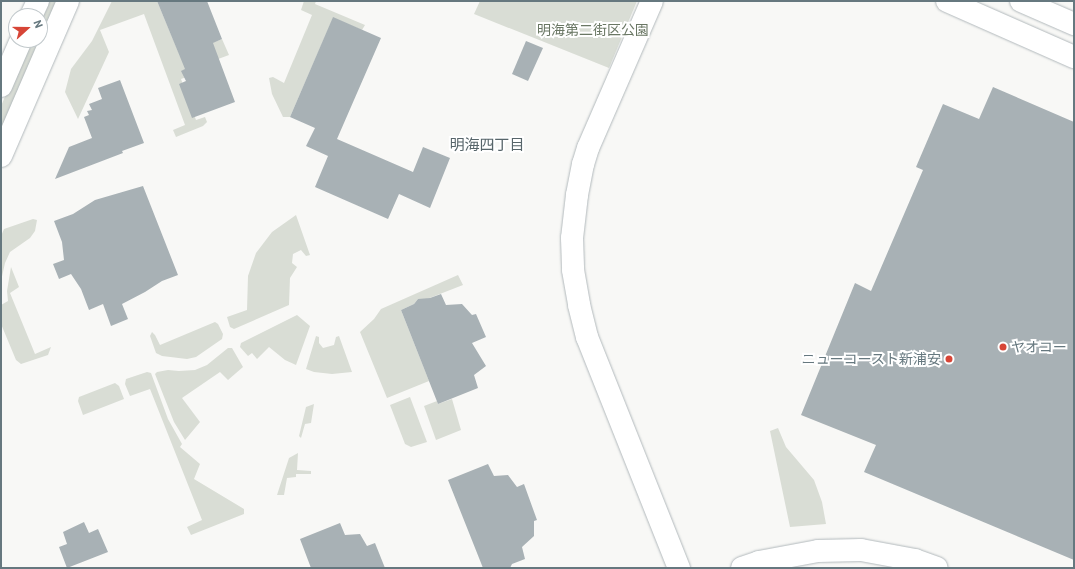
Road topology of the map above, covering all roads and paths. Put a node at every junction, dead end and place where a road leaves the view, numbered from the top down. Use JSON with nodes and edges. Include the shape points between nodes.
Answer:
{"nodes":[{"id":1,"x":68,"y":1,"type":"edge"},
{"id":2,"x":652,"y":1,"type":"edge"},
{"id":3,"x":947,"y":1,"type":"edge"},
{"id":4,"x":1021,"y":1,"type":"edge"},
{"id":5,"x":1074,"y":24,"type":"edge"},
{"id":6,"x":18,"y":48,"type":"edge"},
{"id":7,"x":1074,"y":57,"type":"edge"},
{"id":8,"x":1,"y":86,"type":"edge"},
{"id":9,"x":1,"y":156,"type":"edge"},
{"id":10,"x":679,"y":568,"type":"edge"},
{"id":11,"x":742,"y":568,"type":"edge"},
{"id":12,"x":937,"y":568,"type":"edge"}],
"edges":[{"from":1,"to":9,"type":"street"},
{"from":2,"to":10,"type":"street","via":[[583,164],[572,238],[573,270],[587,337]]},
{"from":3,"to":7,"type":"street"},
{"from":4,"to":5,"type":"street"},
{"from":6,"to":8,"type":"street"},
{"from":11,"to":12,"type":"street","via":[[759,562],[818,551],[861,550],[915,560]]}]}
